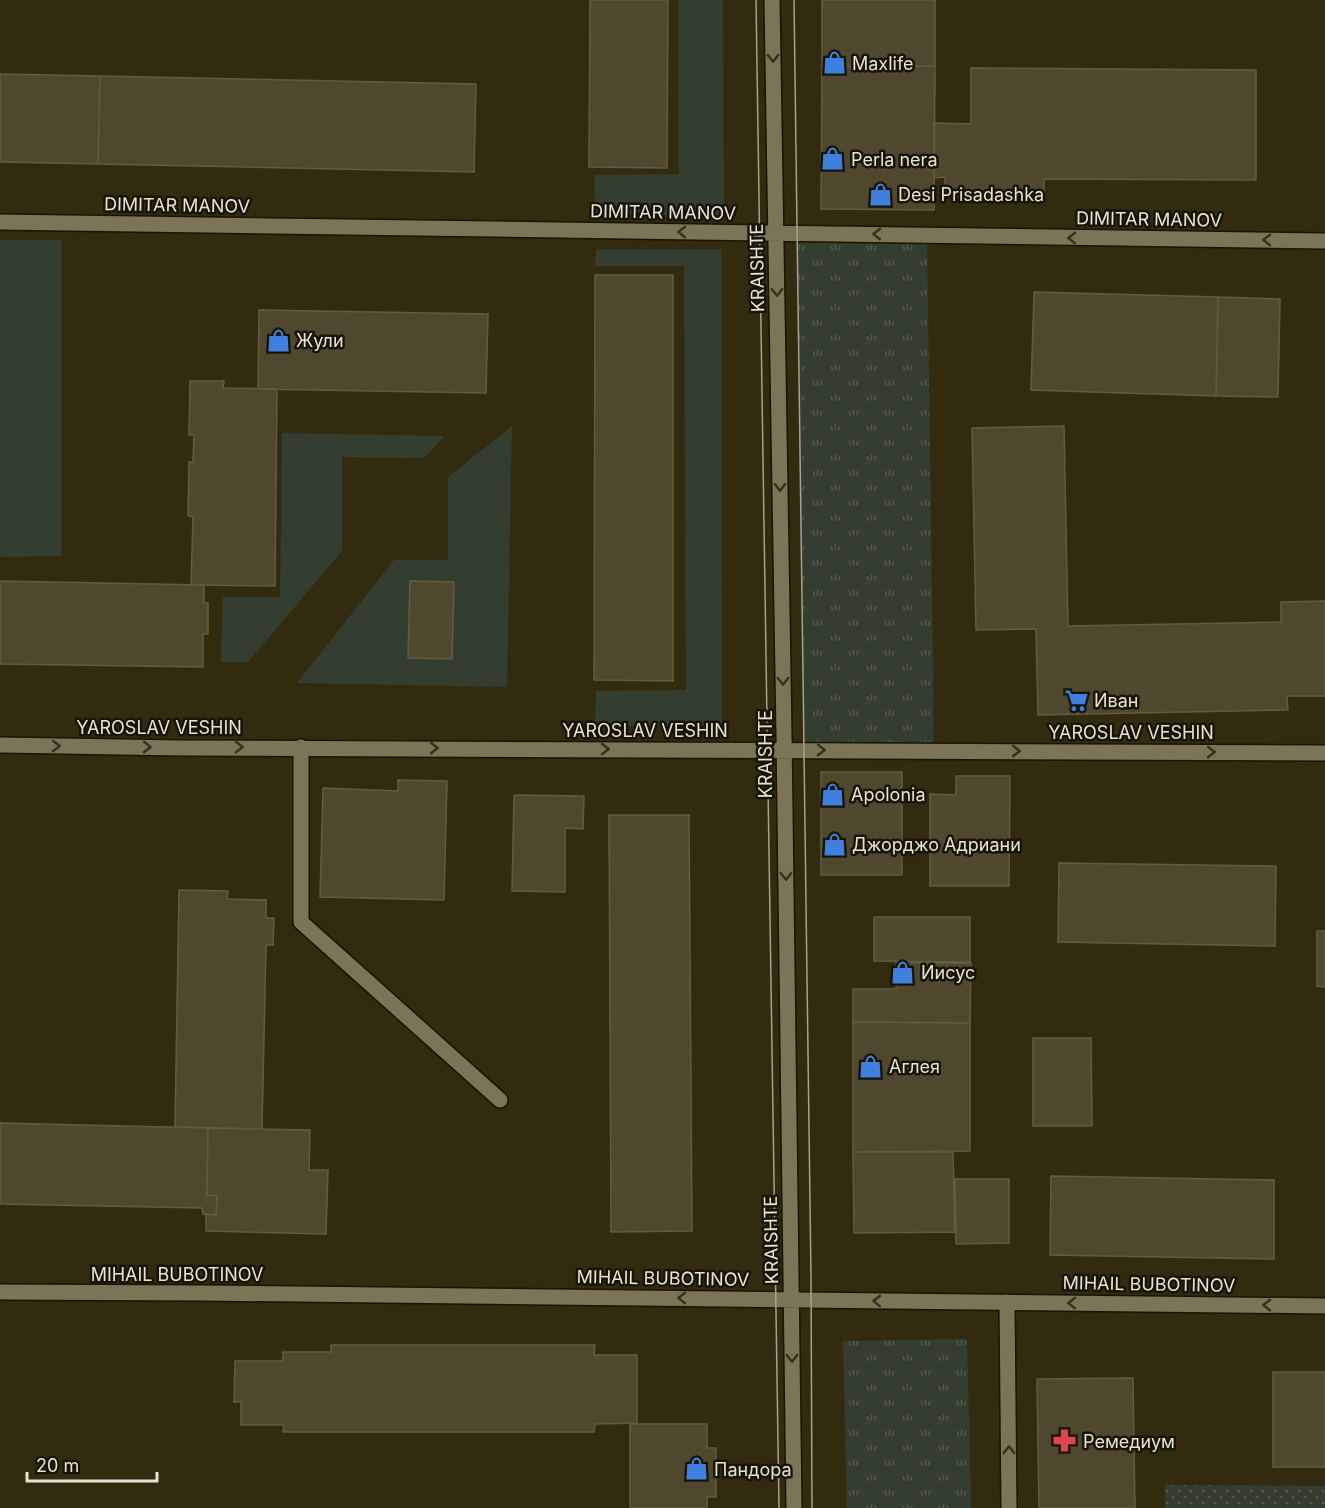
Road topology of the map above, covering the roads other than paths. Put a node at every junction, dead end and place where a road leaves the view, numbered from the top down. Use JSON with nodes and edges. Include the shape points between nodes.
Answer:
{"nodes":[{"id":1,"x":772,"y":0,"type":"edge"},
{"id":2,"x":0,"y":222,"type":"edge"},
{"id":3,"x":777,"y":233,"type":"junction"},
{"id":4,"x":1325,"y":241,"type":"edge"},
{"id":5,"x":0,"y":745,"type":"edge"},
{"id":6,"x":301,"y":747,"type":"junction"},
{"id":7,"x":784,"y":750,"type":"junction"},
{"id":8,"x":1325,"y":753,"type":"edge"},
{"id":9,"x":500,"y":1100,"type":"dead end"},
{"id":10,"x":0,"y":1292,"type":"edge"},
{"id":11,"x":792,"y":1300,"type":"junction"},
{"id":12,"x":1007,"y":1302,"type":"junction"},
{"id":13,"x":1325,"y":1306,"type":"edge"},
{"id":14,"x":794,"y":1508,"type":"edge"},
{"id":15,"x":1009,"y":1508,"type":"edge"}],
"edges":[{"from":1,"to":3,"type":"street","name":"KRAISHTE","one_way":true},
{"from":3,"to":2,"type":"street","name":"DIMITAR MANOV","one_way":true},
{"from":4,"to":3,"type":"street","name":"DIMITAR MANOV","one_way":true},
{"from":3,"to":7,"type":"street","name":"KRAISHTE","one_way":true},
{"from":5,"to":6,"type":"street","name":"YAROSLAV VESHIN","one_way":true},
{"from":6,"to":7,"type":"street","name":"YAROSLAV VESHIN","one_way":true},
{"from":6,"to":9,"type":"street","via":[[301,922]]},
{"from":7,"to":8,"type":"street","name":"YAROSLAV VESHIN","one_way":true},
{"from":7,"to":11,"type":"street","name":"KRAISHTE","one_way":true},
{"from":11,"to":10,"type":"street","name":"MIHAIL BUBOTINOV","one_way":true},
{"from":12,"to":11,"type":"street","name":"MIHAIL BUBOTINOV","one_way":true},
{"from":11,"to":14,"type":"street","name":"KRAISHTE","one_way":true},
{"from":13,"to":12,"type":"street","name":"MIHAIL BUBOTINOV","one_way":true},
{"from":15,"to":12,"type":"street","one_way":true}]}
